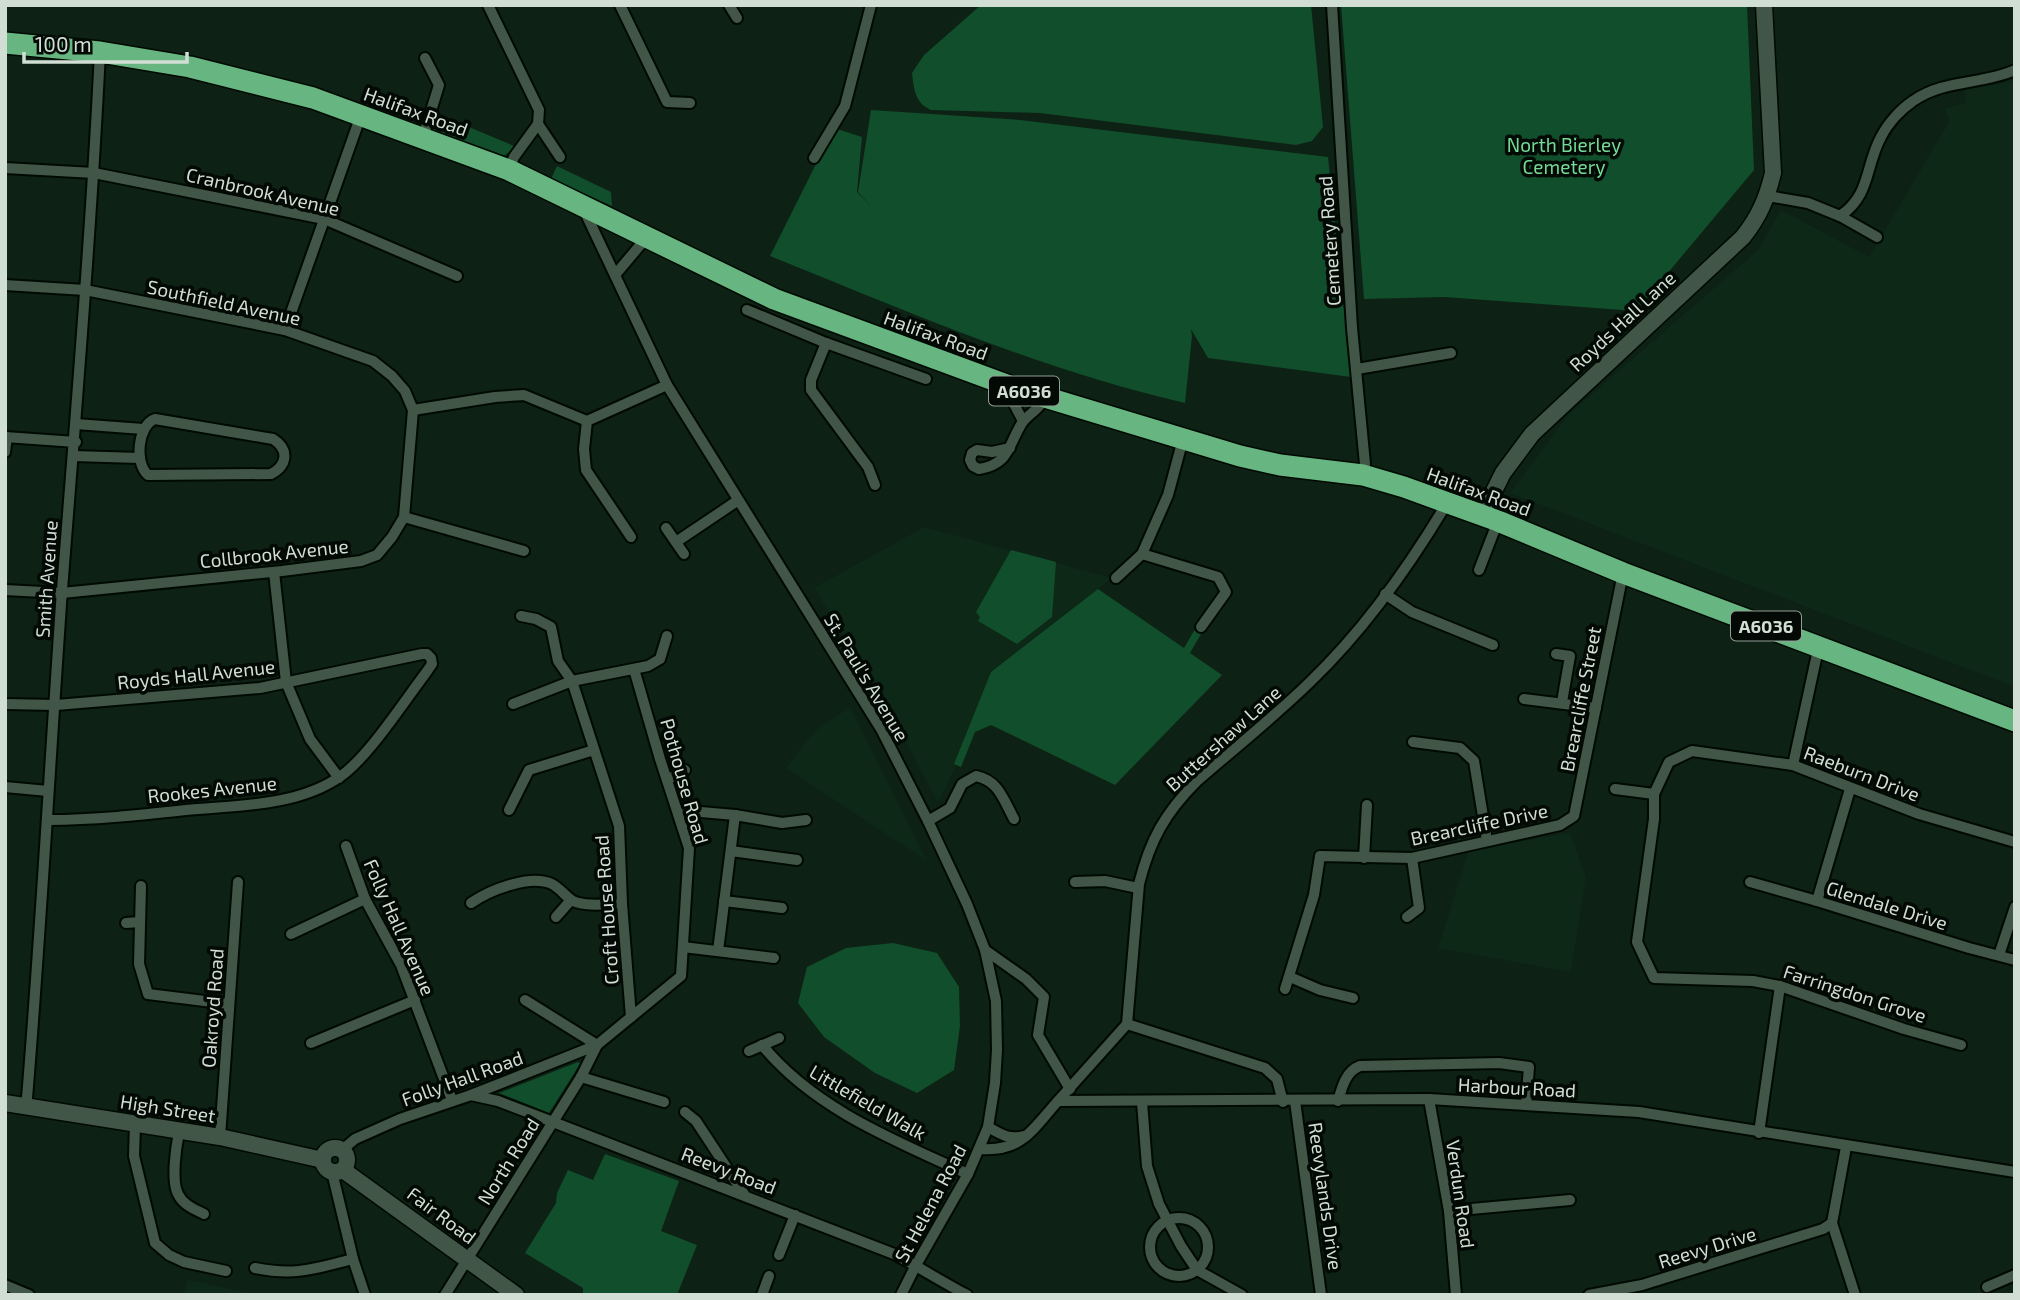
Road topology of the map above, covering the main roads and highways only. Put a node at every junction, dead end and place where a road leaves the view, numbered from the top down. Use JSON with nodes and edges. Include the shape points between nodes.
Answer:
{"nodes":[{"id":1,"x":5,"y":43,"type":"edge"},
{"id":2,"x":2015,"y":721,"type":"edge"}],
"edges":[{"from":1,"to":2,"type":"highway","name":"Halifax Road","number":"A6036","via":[[100,51],[190,66],[361,115],[509,170],[775,299],[1044,399],[1280,465],[1363,475],[1490,518]]}]}
